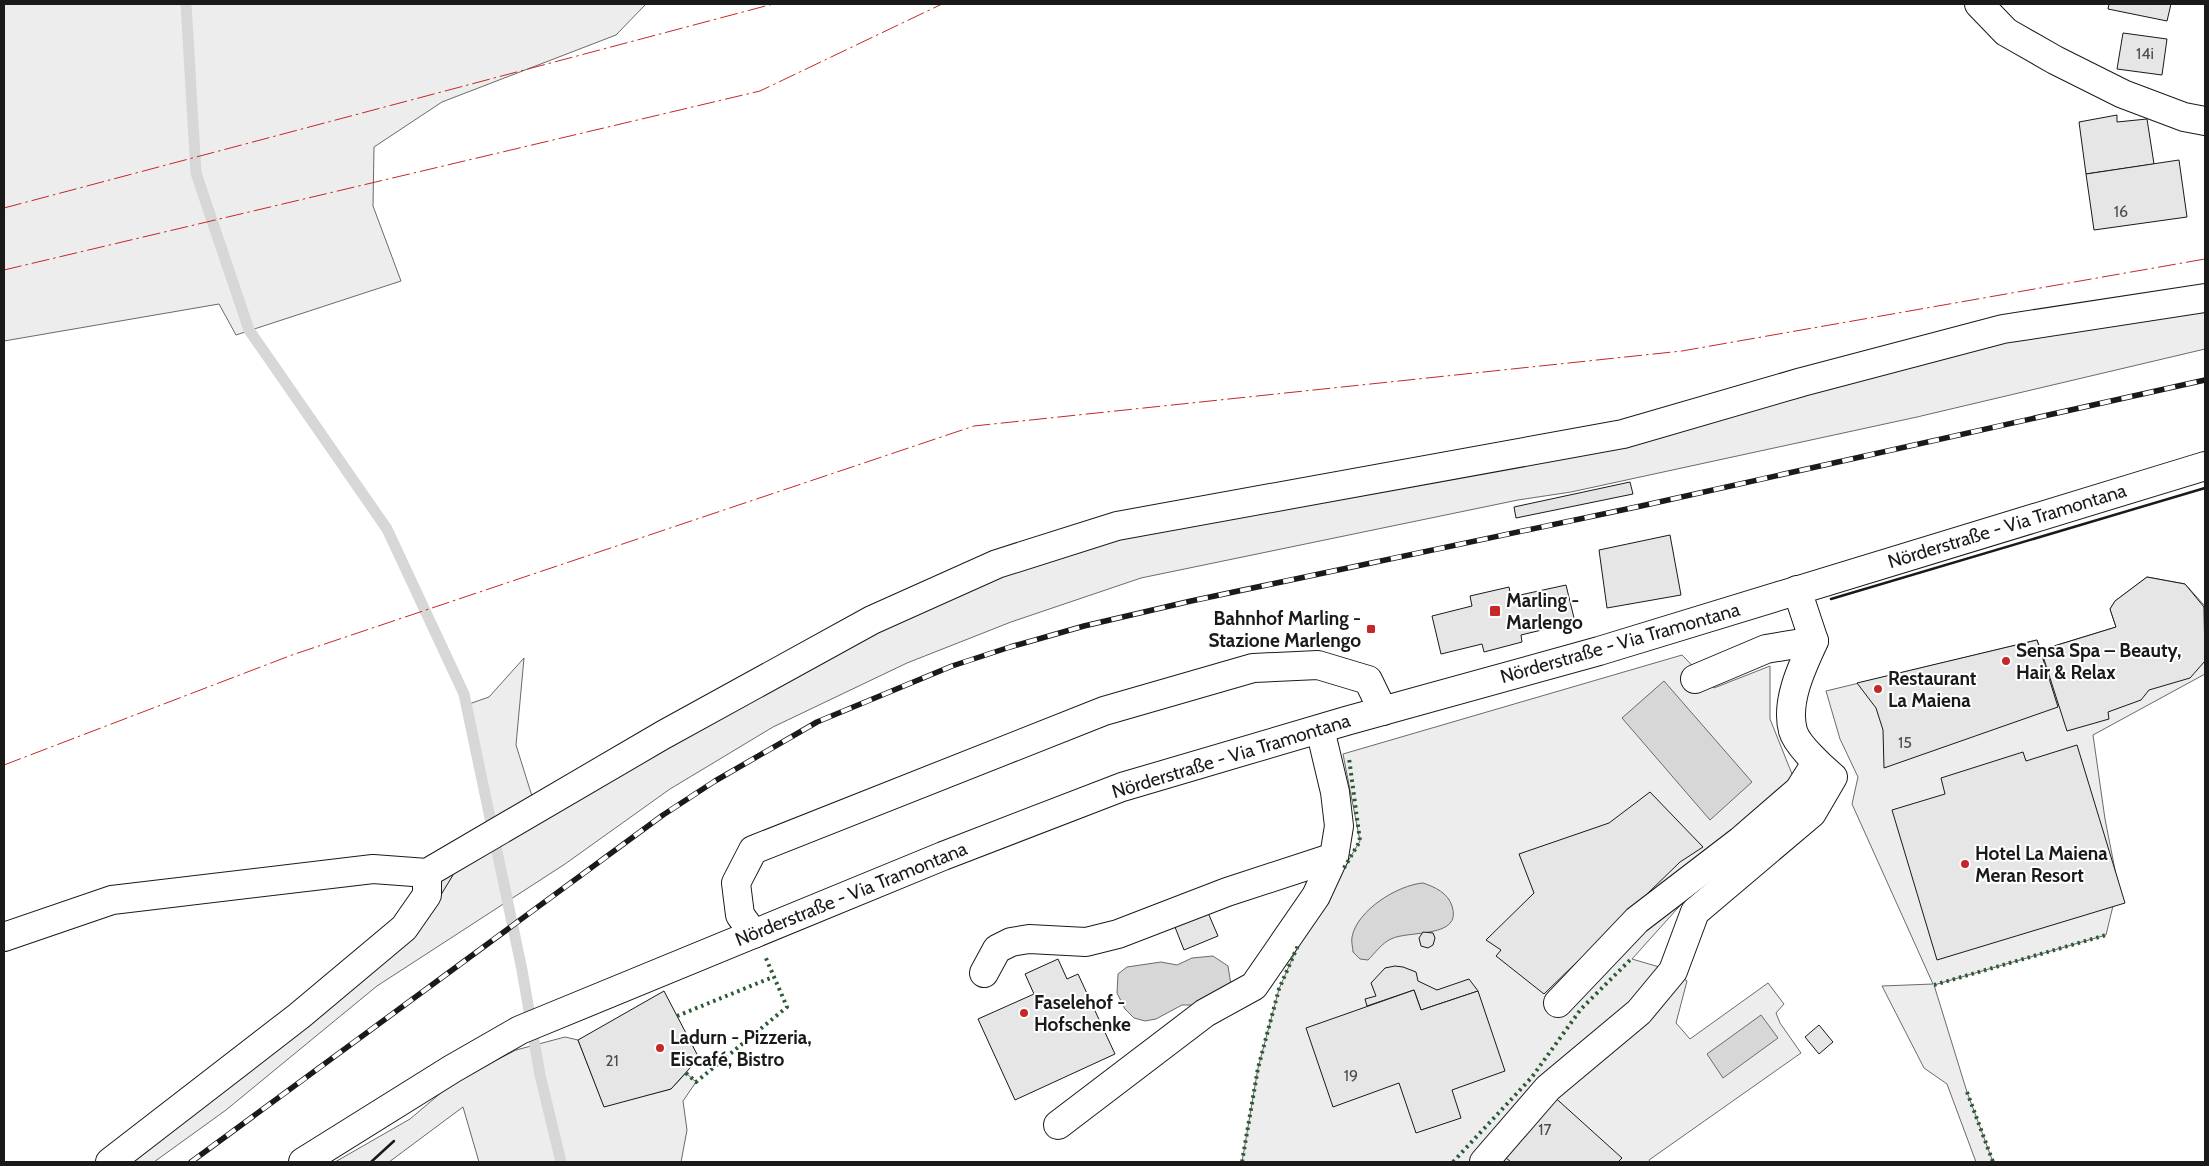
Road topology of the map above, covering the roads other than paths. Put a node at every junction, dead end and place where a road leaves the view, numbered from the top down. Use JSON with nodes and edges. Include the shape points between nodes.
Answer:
{"nodes":[{"id":1,"x":1979,"y":4,"type":"edge"},
{"id":2,"x":2205,"y":121,"type":"edge"},
{"id":3,"x":2205,"y":298,"type":"edge"},
{"id":4,"x":2205,"y":466,"type":"edge"},
{"id":5,"x":1797,"y":590,"type":"junction"},
{"id":6,"x":1814,"y":642,"type":"junction"},
{"id":7,"x":1695,"y":679,"type":"dead end"},
{"id":8,"x":1383,"y":711,"type":"junction"},
{"id":9,"x":1320,"y":729,"type":"junction"},
{"id":10,"x":1816,"y":763,"type":"junction"},
{"id":11,"x":1334,"y":857,"type":"junction"},
{"id":12,"x":428,"y":873,"type":"junction"},
{"id":13,"x":754,"y":934,"type":"junction"},
{"id":14,"x":4,"y":937,"type":"edge"},
{"id":15,"x":984,"y":973,"type":"dead end"},
{"id":16,"x":1558,"y":1003,"type":"dead end"},
{"id":17,"x":1058,"y":1124,"type":"dead end"},
{"id":18,"x":110,"y":1162,"type":"edge"},
{"id":19,"x":302,"y":1162,"type":"edge"},
{"id":20,"x":1484,"y":1162,"type":"edge"}],
"edges":[{"from":1,"to":2,"type":"street","via":[[2006,32],[2055,60],[2123,94],[2184,117]]},
{"from":3,"to":12,"type":"street","via":[[2003,329],[1623,434],[1108,528],[997,564],[872,620],[664,735]]},
{"from":4,"to":5,"type":"street","name":"Nörderstraße - Via Tramontana"},
{"from":5,"to":6,"type":"street"},
{"from":5,"to":8,"type":"street","name":"Nörderstraße - Via Tramontana","via":[[1599,651]]},
{"from":6,"to":7,"type":"street","via":[[1766,649]]},
{"from":6,"to":10,"type":"street","via":[[1802,667],[1792,704],[1793,732]]},
{"from":8,"to":9,"type":"street","name":"Nörderstraße - Via Tramontana"},
{"from":8,"to":13,"type":"street","via":[[1368,680],[1318,665],[1253,668],[1104,711],[752,850],[736,883],[740,915]]},
{"from":9,"to":11,"type":"street","via":[[1339,826]]},
{"from":9,"to":13,"type":"street","name":"Nörderstraße - Via Tramontana","via":[[1122,787]]},
{"from":10,"to":16,"type":"street","via":[[1799,790],[1740,841],[1637,920]]},
{"from":10,"to":20,"type":"street","via":[[1834,777],[1812,813],[1694,912],[1672,971],[1638,1012],[1548,1088]]},
{"from":11,"to":15,"type":"street","via":[[1227,892],[1118,934],[1086,942],[1029,938],[1011,942],[997,949]]},
{"from":11,"to":17,"type":"street","via":[[1316,896],[1254,986],[1205,1014]]},
{"from":12,"to":14,"type":"street","via":[[373,869],[112,900]]},
{"from":12,"to":18,"type":"street","via":[[427,895],[404,928],[299,1016]]},
{"from":13,"to":19,"type":"street","name":"Nörderstraße - Via Tramontana","via":[[520,1030]]}]}
